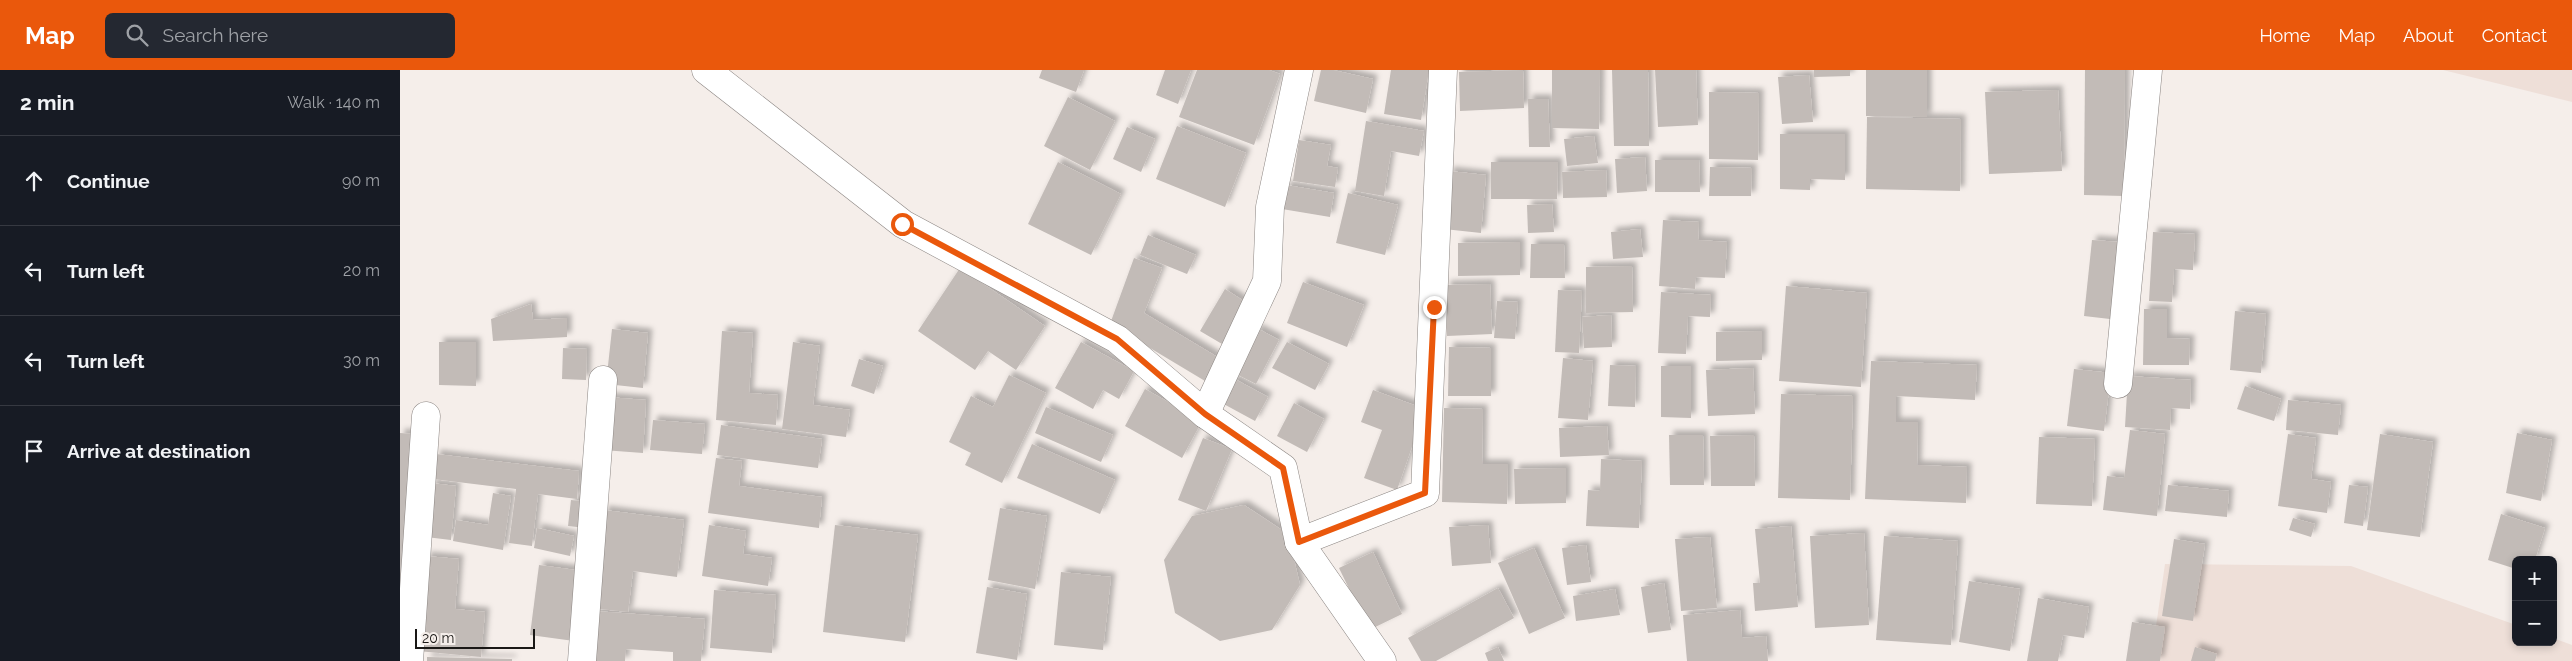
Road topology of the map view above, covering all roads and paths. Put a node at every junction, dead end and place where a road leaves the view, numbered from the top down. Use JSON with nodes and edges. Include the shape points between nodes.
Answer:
{"nodes":[{"id":1,"x":706,"y":70,"type":"edge"},
{"id":2,"x":1299,"y":70,"type":"edge"},
{"id":3,"x":1443,"y":70,"type":"edge"},
{"id":4,"x":2148,"y":70,"type":"edge"},
{"id":5,"x":603,"y":380,"type":"dead end"},
{"id":6,"x":2118,"y":384,"type":"dead end"},
{"id":7,"x":1205,"y":414,"type":"junction"},
{"id":8,"x":426,"y":416,"type":"dead end"},
{"id":9,"x":1299,"y":542,"type":"junction"},
{"id":10,"x":409,"y":661,"type":"edge"},
{"id":11,"x":582,"y":661,"type":"edge"},
{"id":12,"x":1382,"y":661,"type":"edge"}],
"edges":[{"from":1,"to":7,"type":"street","via":[[902,224],[1117,339]]},
{"from":2,"to":7,"type":"street","via":[[1270,207],[1266,281]]},
{"from":3,"to":9,"type":"street","via":[[1425,493]]},
{"from":4,"to":6,"type":"street"},
{"from":5,"to":11,"type":"street"},
{"from":7,"to":9,"type":"street","via":[[1283,468]]},
{"from":8,"to":10,"type":"street"},
{"from":9,"to":12,"type":"street"}]}
